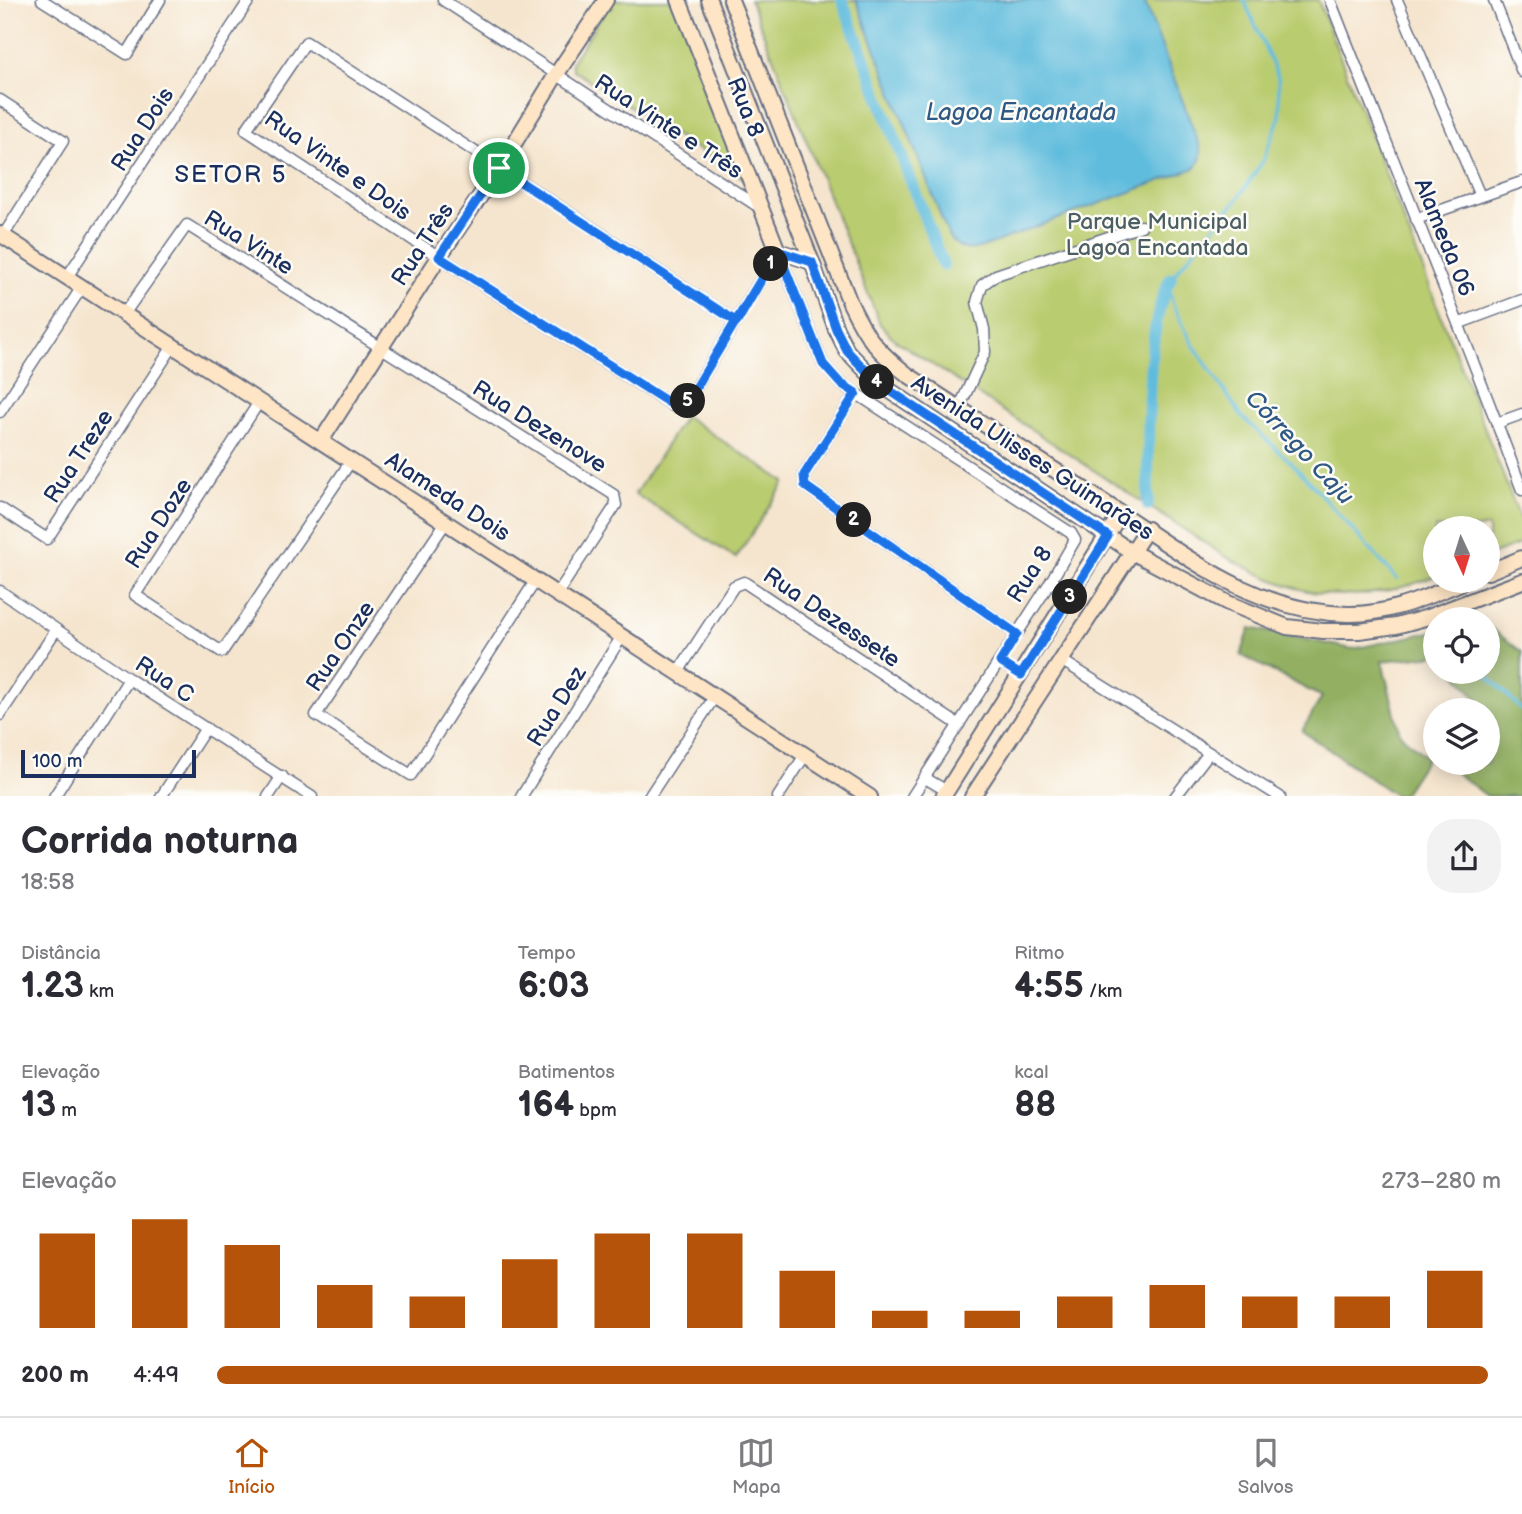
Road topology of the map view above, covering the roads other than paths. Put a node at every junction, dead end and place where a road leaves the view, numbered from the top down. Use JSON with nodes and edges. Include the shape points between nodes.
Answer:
{"nodes":[{"id":1,"x":42,"y":0,"type":"edge"},
{"id":2,"x":160,"y":0,"type":"edge"},
{"id":3,"x":443,"y":0,"type":"edge"},
{"id":4,"x":606,"y":0,"type":"edge"},
{"id":5,"x":679,"y":0,"type":"edge"},
{"id":6,"x":709,"y":0,"type":"edge"},
{"id":7,"x":731,"y":0,"type":"edge"},
{"id":8,"x":1330,"y":0,"type":"edge"},
{"id":9,"x":1397,"y":0,"type":"edge"},
{"id":10,"x":1494,"y":0,"type":"edge"},
{"id":11,"x":248,"y":2,"type":"edge"},
{"id":12,"x":1522,"y":72,"type":"edge"},
{"id":13,"x":556,"y":75,"type":"junction"},
{"id":14,"x":0,"y":100,"type":"edge"},
{"id":15,"x":499,"y":168,"type":"junction"},
{"id":16,"x":1522,"y":182,"type":"edge"},
{"id":17,"x":1480,"y":196,"type":"junction"},
{"id":18,"x":762,"y":209,"type":"junction"},
{"id":19,"x":1416,"y":219,"type":"junction"},
{"id":20,"x":1141,"y":226,"type":"dead end"},
{"id":21,"x":1,"y":235,"type":"edge"},
{"id":22,"x":778,"y":251,"type":"junction"},
{"id":23,"x":439,"y":257,"type":"junction"},
{"id":24,"x":812,"y":262,"type":"junction"},
{"id":25,"x":67,"y":277,"type":"junction"},
{"id":26,"x":82,"y":287,"type":"junction"},
{"id":27,"x":1522,"y":300,"type":"edge"},
{"id":28,"x":124,"y":314,"type":"junction"},
{"id":29,"x":737,"y":322,"type":"junction"},
{"id":30,"x":1460,"y":323,"type":"junction"},
{"id":31,"x":173,"y":345,"type":"junction"},
{"id":32,"x":381,"y":349,"type":"junction"},
{"id":33,"x":856,"y":393,"type":"junction"},
{"id":34,"x":260,"y":402,"type":"junction"},
{"id":35,"x":959,"y":408,"type":"junction"},
{"id":36,"x":0,"y":412,"type":"edge"},
{"id":37,"x":1522,"y":414,"type":"edge"},
{"id":38,"x":1497,"y":423,"type":"junction"},
{"id":39,"x":321,"y":441,"type":"junction"},
{"id":40,"x":351,"y":461,"type":"junction"},
{"id":41,"x":1522,"y":490,"type":"edge"},
{"id":42,"x":0,"y":508,"type":"edge"},
{"id":43,"x":1121,"y":513,"type":"junction"},
{"id":44,"x":446,"y":522,"type":"junction"},
{"id":45,"x":1147,"y":529,"type":"junction"},
{"id":46,"x":1108,"y":536,"type":"junction"},
{"id":47,"x":1132,"y":552,"type":"junction"},
{"id":48,"x":1522,"y":558,"type":"edge"},
{"id":49,"x":1500,"y":567,"type":"edge"},
{"id":50,"x":536,"y":580,"type":"junction"},
{"id":51,"x":1051,"y":581,"type":"junction"},
{"id":52,"x":1522,"y":581,"type":"edge"},
{"id":53,"x":0,"y":591,"type":"edge"},
{"id":54,"x":1073,"y":593,"type":"junction"},
{"id":55,"x":1436,"y":593,"type":"edge"},
{"id":56,"x":557,"y":594,"type":"junction"},
{"id":57,"x":1412,"y":603,"type":"junction"},
{"id":58,"x":1454,"y":607,"type":"edge"},
{"id":59,"x":1423,"y":616,"type":"edge"},
{"id":60,"x":1423,"y":619,"type":"edge"},
{"id":61,"x":56,"y":630,"type":"junction"},
{"id":62,"x":1017,"y":634,"type":"junction"},
{"id":63,"x":622,"y":636,"type":"junction"},
{"id":64,"x":1061,"y":660,"type":"junction"},
{"id":65,"x":1000,"y":662,"type":"junction"},
{"id":66,"x":678,"y":672,"type":"junction"},
{"id":67,"x":1021,"y":675,"type":"junction"},
{"id":68,"x":129,"y":679,"type":"junction"},
{"id":69,"x":715,"y":696,"type":"junction"},
{"id":70,"x":0,"y":715,"type":"edge"},
{"id":71,"x":959,"y":725,"type":"junction"},
{"id":72,"x":206,"y":728,"type":"junction"},
{"id":73,"x":1209,"y":753,"type":"junction"},
{"id":74,"x":805,"y":755,"type":"junction"},
{"id":75,"x":282,"y":776,"type":"junction"},
{"id":76,"x":925,"y":778,"type":"junction"},
{"id":77,"x":945,"y":794,"type":"edge"},
{"id":78,"x":54,"y":796,"type":"edge"},
{"id":79,"x":161,"y":796,"type":"edge"},
{"id":80,"x":268,"y":796,"type":"edge"},
{"id":81,"x":312,"y":796,"type":"edge"},
{"id":82,"x":521,"y":796,"type":"edge"},
{"id":83,"x":649,"y":796,"type":"edge"},
{"id":84,"x":778,"y":796,"type":"edge"},
{"id":85,"x":870,"y":796,"type":"edge"},
{"id":86,"x":912,"y":796,"type":"edge"},
{"id":87,"x":972,"y":796,"type":"edge"},
{"id":88,"x":1175,"y":796,"type":"edge"},
{"id":89,"x":1280,"y":796,"type":"edge"}],
"edges":[{"from":1,"to":2,"type":"street","via":[[127,54]]},
{"from":3,"to":13,"type":"street","name":"Rua Vinte e Três"},
{"from":4,"to":13,"type":"main road","name":"Rua Três"},
{"from":5,"to":18,"type":"main road","name":"Rua 8"},
{"from":6,"to":24,"type":"main road","name":"Avenida Ulisses Guimarães"},
{"from":7,"to":35,"type":"main road","name":"Avenida Ulisses Guimarães","via":[[864,333],[881,355]]},
{"from":8,"to":19,"type":"street","name":"Alameda 06"},
{"from":9,"to":17,"type":"street"},
{"from":10,"to":12,"type":"street"},
{"from":11,"to":25,"type":"street","name":"Rua Dois"},
{"from":13,"to":15,"type":"main road","name":"Rua Três"},
{"from":13,"to":18,"type":"street","name":"Rua Vinte e Três"},
{"from":14,"to":21,"type":"street","via":[[63,141]]},
{"from":15,"to":23,"type":"main road","name":"Rua Três"},
{"from":15,"to":23,"type":"street","name":"Rua Vinte e Dois","via":[[306,42],[246,130]]},
{"from":15,"to":29,"type":"street"},
{"from":16,"to":17,"type":"street"},
{"from":17,"to":19,"type":"street"},
{"from":18,"to":22,"type":"main road","name":"Rua 8"},
{"from":19,"to":30,"type":"street","name":"Alameda 06"},
{"from":20,"to":35,"type":"street","via":[[996,275],[982,285],[977,302],[985,329],[985,352]]},
{"from":21,"to":25,"type":"main road","name":"Alameda Dois"},
{"from":22,"to":24,"type":"main road"},
{"from":22,"to":29,"type":"street"},
{"from":22,"to":33,"type":"street","name":"Rua 8","via":[[823,364]]},
{"from":23,"to":29,"type":"street","via":[[679,407],[688,401]]},
{"from":23,"to":32,"type":"main road","name":"Rua Três"},
{"from":24,"to":46,"type":"main road","name":"Avenida Ulisses Guimarães","via":[[836,329],[859,366]]},
{"from":25,"to":26,"type":"main road","name":"Alameda Dois"},
{"from":26,"to":28,"type":"main road","name":"Alameda Dois"},
{"from":26,"to":36,"type":"street"},
{"from":27,"to":30,"type":"street"},
{"from":28,"to":31,"type":"main road","name":"Alameda Dois"},
{"from":28,"to":32,"type":"street","name":"Rua Vinte","via":[[187,225]]},
{"from":30,"to":38,"type":"street","name":"Alameda 06"},
{"from":31,"to":34,"type":"main road","name":"Alameda Dois"},
{"from":31,"to":42,"type":"street","name":"Rua Treze","via":[[47,539]]},
{"from":32,"to":39,"type":"main road","name":"Rua Três"},
{"from":32,"to":56,"type":"street","name":"Rua Dezenove","via":[[615,497],[616,505]]},
{"from":33,"to":51,"type":"street","name":"Rua 8","via":[[1071,533],[1076,542]]},
{"from":33,"to":62,"type":"street","via":[[804,475],[805,486]]},
{"from":34,"to":39,"type":"main road","name":"Alameda Dois"},
{"from":34,"to":40,"type":"street","name":"Rua Doze","via":[[135,595],[222,652]]},
{"from":35,"to":43,"type":"main road","name":"Avenida Ulisses Guimarães"},
{"from":37,"to":38,"type":"street"},
{"from":38,"to":41,"type":"street","name":"Alameda 06"},
{"from":39,"to":40,"type":"main road","name":"Alameda Dois"},
{"from":40,"to":44,"type":"main road","name":"Alameda Dois"},
{"from":43,"to":45,"type":"main road","name":"Avenida Ulisses Guimarães"},
{"from":43,"to":46,"type":"main road"},
{"from":44,"to":50,"type":"main road","name":"Alameda Dois"},
{"from":44,"to":50,"type":"street","name":"Rua Onze","via":[[316,715],[411,775]]},
{"from":45,"to":47,"type":"main road"},
{"from":45,"to":57,"type":"main road","name":"Avenida Ulisses Guimarães","via":[[1237,588],[1294,608],[1351,615]]},
{"from":46,"to":47,"type":"main road","name":"Avenida Ulisses Guimarães"},
{"from":46,"to":54,"type":"main road"},
{"from":47,"to":60,"type":"main road","name":"Avenida Ulisses Guimarães","via":[[1228,603],[1287,627],[1359,631]]},
{"from":47,"to":64,"type":"main road"},
{"from":48,"to":49,"type":"main road"},
{"from":50,"to":56,"type":"main road","name":"Alameda Dois"},
{"from":51,"to":54,"type":"street"},
{"from":51,"to":62,"type":"street","name":"Rua 8"},
{"from":52,"to":58,"type":"main road","name":"Avenida Ulisses Guimarães"},
{"from":53,"to":61,"type":"street","name":"Rua C"},
{"from":54,"to":67,"type":"main road"},
{"from":55,"to":57,"type":"main road","name":"Avenida Ulisses Guimarães"},
{"from":56,"to":63,"type":"main road","name":"Alameda Dois"},
{"from":57,"to":59,"type":"main road"},
{"from":61,"to":68,"type":"street","name":"Rua C"},
{"from":61,"to":70,"type":"street"},
{"from":62,"to":65,"type":"street","name":"Rua 8"},
{"from":63,"to":66,"type":"main road","name":"Alameda Dois"},
{"from":63,"to":82,"type":"street","name":"Rua Dez"},
{"from":64,"to":73,"type":"street"},
{"from":64,"to":87,"type":"main road"},
{"from":65,"to":67,"type":"street"},
{"from":65,"to":71,"type":"street","name":"Rua 8"},
{"from":66,"to":69,"type":"main road","name":"Alameda Dois"},
{"from":66,"to":71,"type":"street","name":"Rua Dezessete","via":[[734,586],[744,582]]},
{"from":67,"to":77,"type":"main road"},
{"from":68,"to":72,"type":"street","name":"Rua C"},
{"from":68,"to":78,"type":"street"},
{"from":69,"to":74,"type":"main road","name":"Alameda Dois"},
{"from":69,"to":83,"type":"street"},
{"from":71,"to":76,"type":"street","name":"Rua 8"},
{"from":72,"to":75,"type":"street","name":"Rua C"},
{"from":72,"to":79,"type":"street"},
{"from":73,"to":88,"type":"street"},
{"from":73,"to":89,"type":"street"},
{"from":74,"to":84,"type":"street"},
{"from":74,"to":85,"type":"main road","name":"Alameda Dois"},
{"from":75,"to":80,"type":"street"},
{"from":75,"to":81,"type":"street","name":"Rua C"},
{"from":76,"to":77,"type":"street"},
{"from":76,"to":86,"type":"street","name":"Rua 8"}]}
